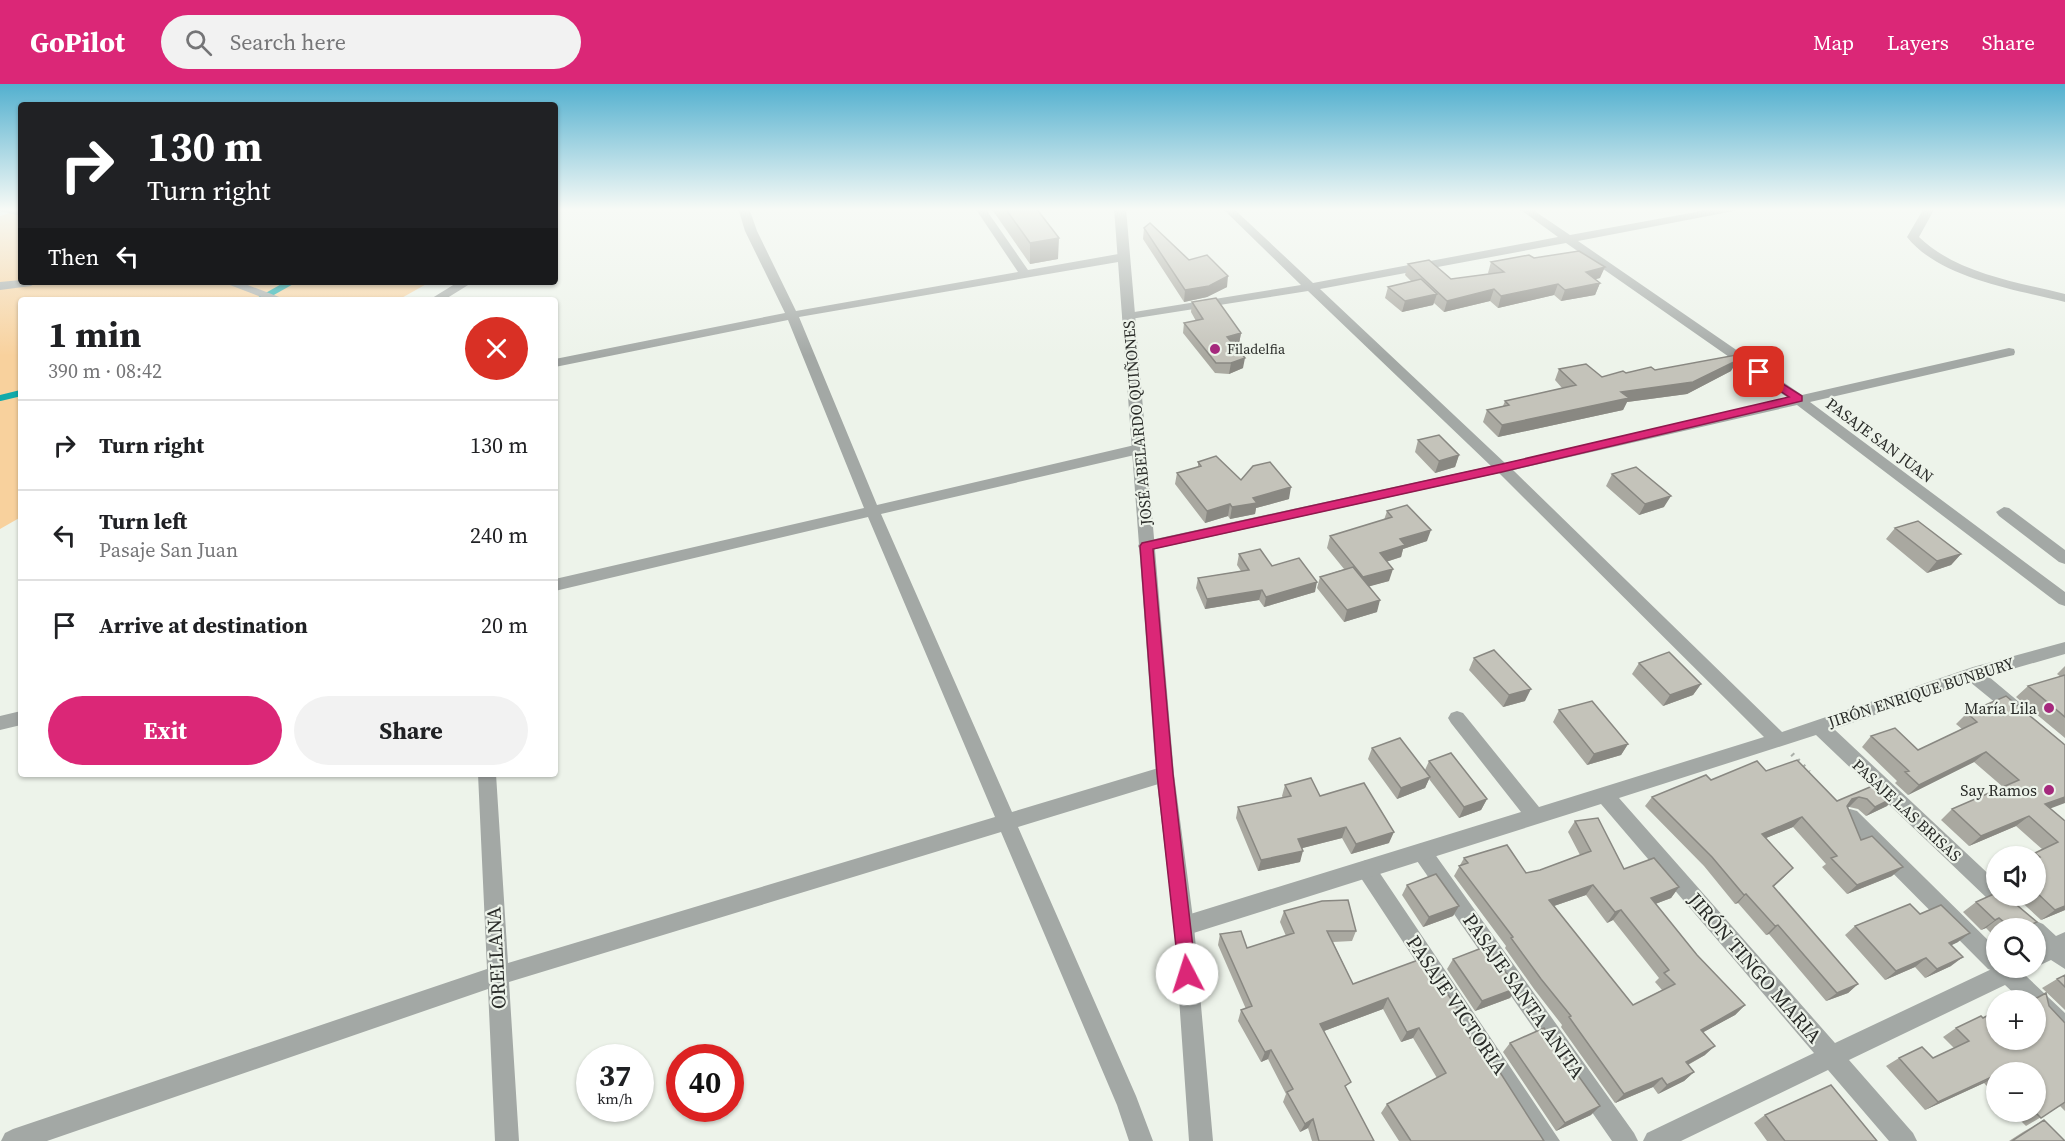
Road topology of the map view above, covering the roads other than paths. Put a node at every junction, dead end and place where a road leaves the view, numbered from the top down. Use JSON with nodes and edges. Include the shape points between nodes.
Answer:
{"nodes":[{"id":1,"x":764,"y":257,"type":"edge"},
{"id":2,"x":1014,"y":257,"type":"edge"},
{"id":3,"x":1122,"y":257,"type":"edge"},
{"id":4,"x":1124,"y":257,"type":"edge"},
{"id":5,"x":1279,"y":257,"type":"edge"},
{"id":6,"x":1466,"y":257,"type":"edge"},
{"id":7,"x":1595,"y":257,"type":"edge"},
{"id":8,"x":1936,"y":257,"type":"edge"},
{"id":9,"x":1025,"y":274,"type":"junction"},
{"id":10,"x":18,"y":284,"type":"edge"},
{"id":11,"x":236,"y":285,"type":"edge"},
{"id":12,"x":462,"y":285,"type":"edge"},
{"id":13,"x":0,"y":286,"type":"edge"},
{"id":14,"x":1311,"y":287,"type":"junction"},
{"id":15,"x":271,"y":297,"type":"edge"},
{"id":16,"x":440,"y":297,"type":"edge"},
{"id":17,"x":2065,"y":298,"type":"edge"},
{"id":18,"x":792,"y":315,"type":"junction"},
{"id":19,"x":1128,"y":317,"type":"junction"},
{"id":20,"x":2009,"y":351,"type":"dead end"},
{"id":21,"x":558,"y":362,"type":"edge"},
{"id":22,"x":1798,"y":399,"type":"junction"},
{"id":23,"x":1139,"y":449,"type":"junction"},
{"id":24,"x":1502,"y":468,"type":"junction"},
{"id":25,"x":872,"y":510,"type":"junction"},
{"id":26,"x":2004,"y":512,"type":"dead end"},
{"id":27,"x":1146,"y":546,"type":"junction"},
{"id":28,"x":2065,"y":558,"type":"edge"},
{"id":29,"x":558,"y":584,"type":"edge"},
{"id":30,"x":2065,"y":600,"type":"edge"},
{"id":31,"x":2065,"y":648,"type":"edge"},
{"id":32,"x":1973,"y":674,"type":"junction"},
{"id":33,"x":1457,"y":718,"type":"dead end"},
{"id":34,"x":18,"y":719,"type":"edge"},
{"id":35,"x":0,"y":723,"type":"edge"},
{"id":36,"x":2032,"y":723,"type":"edge"},
{"id":37,"x":1818,"y":725,"type":"junction"},
{"id":38,"x":1779,"y":740,"type":"junction"},
{"id":39,"x":1165,"y":774,"type":"junction"},
{"id":40,"x":487,"y":777,"type":"edge"},
{"id":41,"x":1604,"y":794,"type":"junction"},
{"id":42,"x":1535,"y":816,"type":"junction"},
{"id":43,"x":1850,"y":817,"type":"edge"},
{"id":44,"x":1008,"y":821,"type":"junction"},
{"id":45,"x":1422,"y":852,"type":"junction"},
{"id":46,"x":1366,"y":869,"type":"junction"},
{"id":47,"x":1986,"y":885,"type":"edge"},
{"id":48,"x":1184,"y":926,"type":"junction"},
{"id":49,"x":1986,"y":948,"type":"edge"},
{"id":50,"x":497,"y":976,"type":"junction"},
{"id":51,"x":1987,"y":978,"type":"edge"},
{"id":52,"x":2017,"y":978,"type":"edge"},
{"id":53,"x":2065,"y":1028,"type":"edge"},
{"id":54,"x":1832,"y":1057,"type":"junction"},
{"id":55,"x":13,"y":1141,"type":"edge"},
{"id":56,"x":507,"y":1141,"type":"edge"},
{"id":57,"x":1142,"y":1141,"type":"edge"},
{"id":58,"x":1201,"y":1141,"type":"edge"},
{"id":59,"x":1548,"y":1141,"type":"edge"},
{"id":60,"x":1626,"y":1141,"type":"edge"},
{"id":61,"x":1655,"y":1141,"type":"edge"},
{"id":62,"x":1905,"y":1141,"type":"edge"}],
"edges":[{"from":1,"to":18,"type":"street"},
{"from":2,"to":9,"type":"street"},
{"from":3,"to":9,"type":"street"},
{"from":4,"to":19,"type":"street","name":"JOSÉ ABELARDO QUIÑONES"},
{"from":5,"to":14,"type":"street"},
{"from":6,"to":14,"type":"street"},
{"from":7,"to":22,"type":"street","name":"PASAJE SAN JUAN"},
{"from":8,"to":17,"type":"street"},
{"from":9,"to":18,"type":"street"},
{"from":10,"to":13,"type":"street"},
{"from":11,"to":15,"type":"street"},
{"from":12,"to":16,"type":"street"},
{"from":14,"to":19,"type":"street"},
{"from":14,"to":24,"type":"street"},
{"from":18,"to":21,"type":"street"},
{"from":18,"to":25,"type":"street"},
{"from":19,"to":23,"type":"street","name":"JOSÉ ABELARDO QUIÑONES"},
{"from":20,"to":22,"type":"street"},
{"from":22,"to":24,"type":"street"},
{"from":22,"to":30,"type":"street","name":"PASAJE SAN JUAN"},
{"from":23,"to":25,"type":"street"},
{"from":23,"to":27,"type":"street","name":"JOSÉ ABELARDO QUIÑONES"},
{"from":24,"to":27,"type":"street"},
{"from":24,"to":38,"type":"street"},
{"from":25,"to":29,"type":"street"},
{"from":25,"to":44,"type":"street"},
{"from":26,"to":28,"type":"street"},
{"from":27,"to":39,"type":"street","name":"JOSÉ ABELARDO QUIÑONES"},
{"from":31,"to":32,"type":"street","name":"JIRÓN ENRIQUE BUNBURY"},
{"from":32,"to":36,"type":"street"},
{"from":32,"to":37,"type":"street","name":"JIRÓN ENRIQUE BUNBURY"},
{"from":33,"to":42,"type":"street"},
{"from":34,"to":35,"type":"street"},
{"from":37,"to":38,"type":"street","name":"JIRÓN ENRIQUE BUNBURY"},
{"from":37,"to":47,"type":"street","name":"PASAJE LAS BRISAS"},
{"from":38,"to":41,"type":"street","name":"JIRÓN ENRIQUE BUNBURY"},
{"from":39,"to":44,"type":"street"},
{"from":39,"to":48,"type":"street","name":"JOSÉ ABELARDO QUIÑONES"},
{"from":40,"to":50,"type":"street","name":"ORELLANA"},
{"from":41,"to":42,"type":"street","name":"JIRÓN ENRIQUE BUNBURY"},
{"from":41,"to":54,"type":"street","name":"JIRÓN TINGO MARIA"},
{"from":42,"to":45,"type":"street","name":"JIRÓN ENRIQUE BUNBURY"},
{"from":43,"to":49,"type":"street"},
{"from":44,"to":50,"type":"street"},
{"from":44,"to":57,"type":"street"},
{"from":45,"to":46,"type":"street","name":"JIRÓN ENRIQUE BUNBURY"},
{"from":45,"to":60,"type":"street","name":"PASAJE SANTA ANITA"},
{"from":46,"to":48,"type":"street","name":"JIRÓN ENRIQUE BUNBURY"},
{"from":46,"to":59,"type":"street","name":"PASAJE VICTORIA"},
{"from":48,"to":58,"type":"street","name":"JOSÉ ABELARDO QUIÑONES"},
{"from":50,"to":55,"type":"street"},
{"from":50,"to":56,"type":"street","name":"ORELLANA"},
{"from":51,"to":54,"type":"street"},
{"from":52,"to":53,"type":"street"},
{"from":54,"to":61,"type":"street"},
{"from":54,"to":62,"type":"street","name":"JIRÓN TINGO MARIA"}]}
